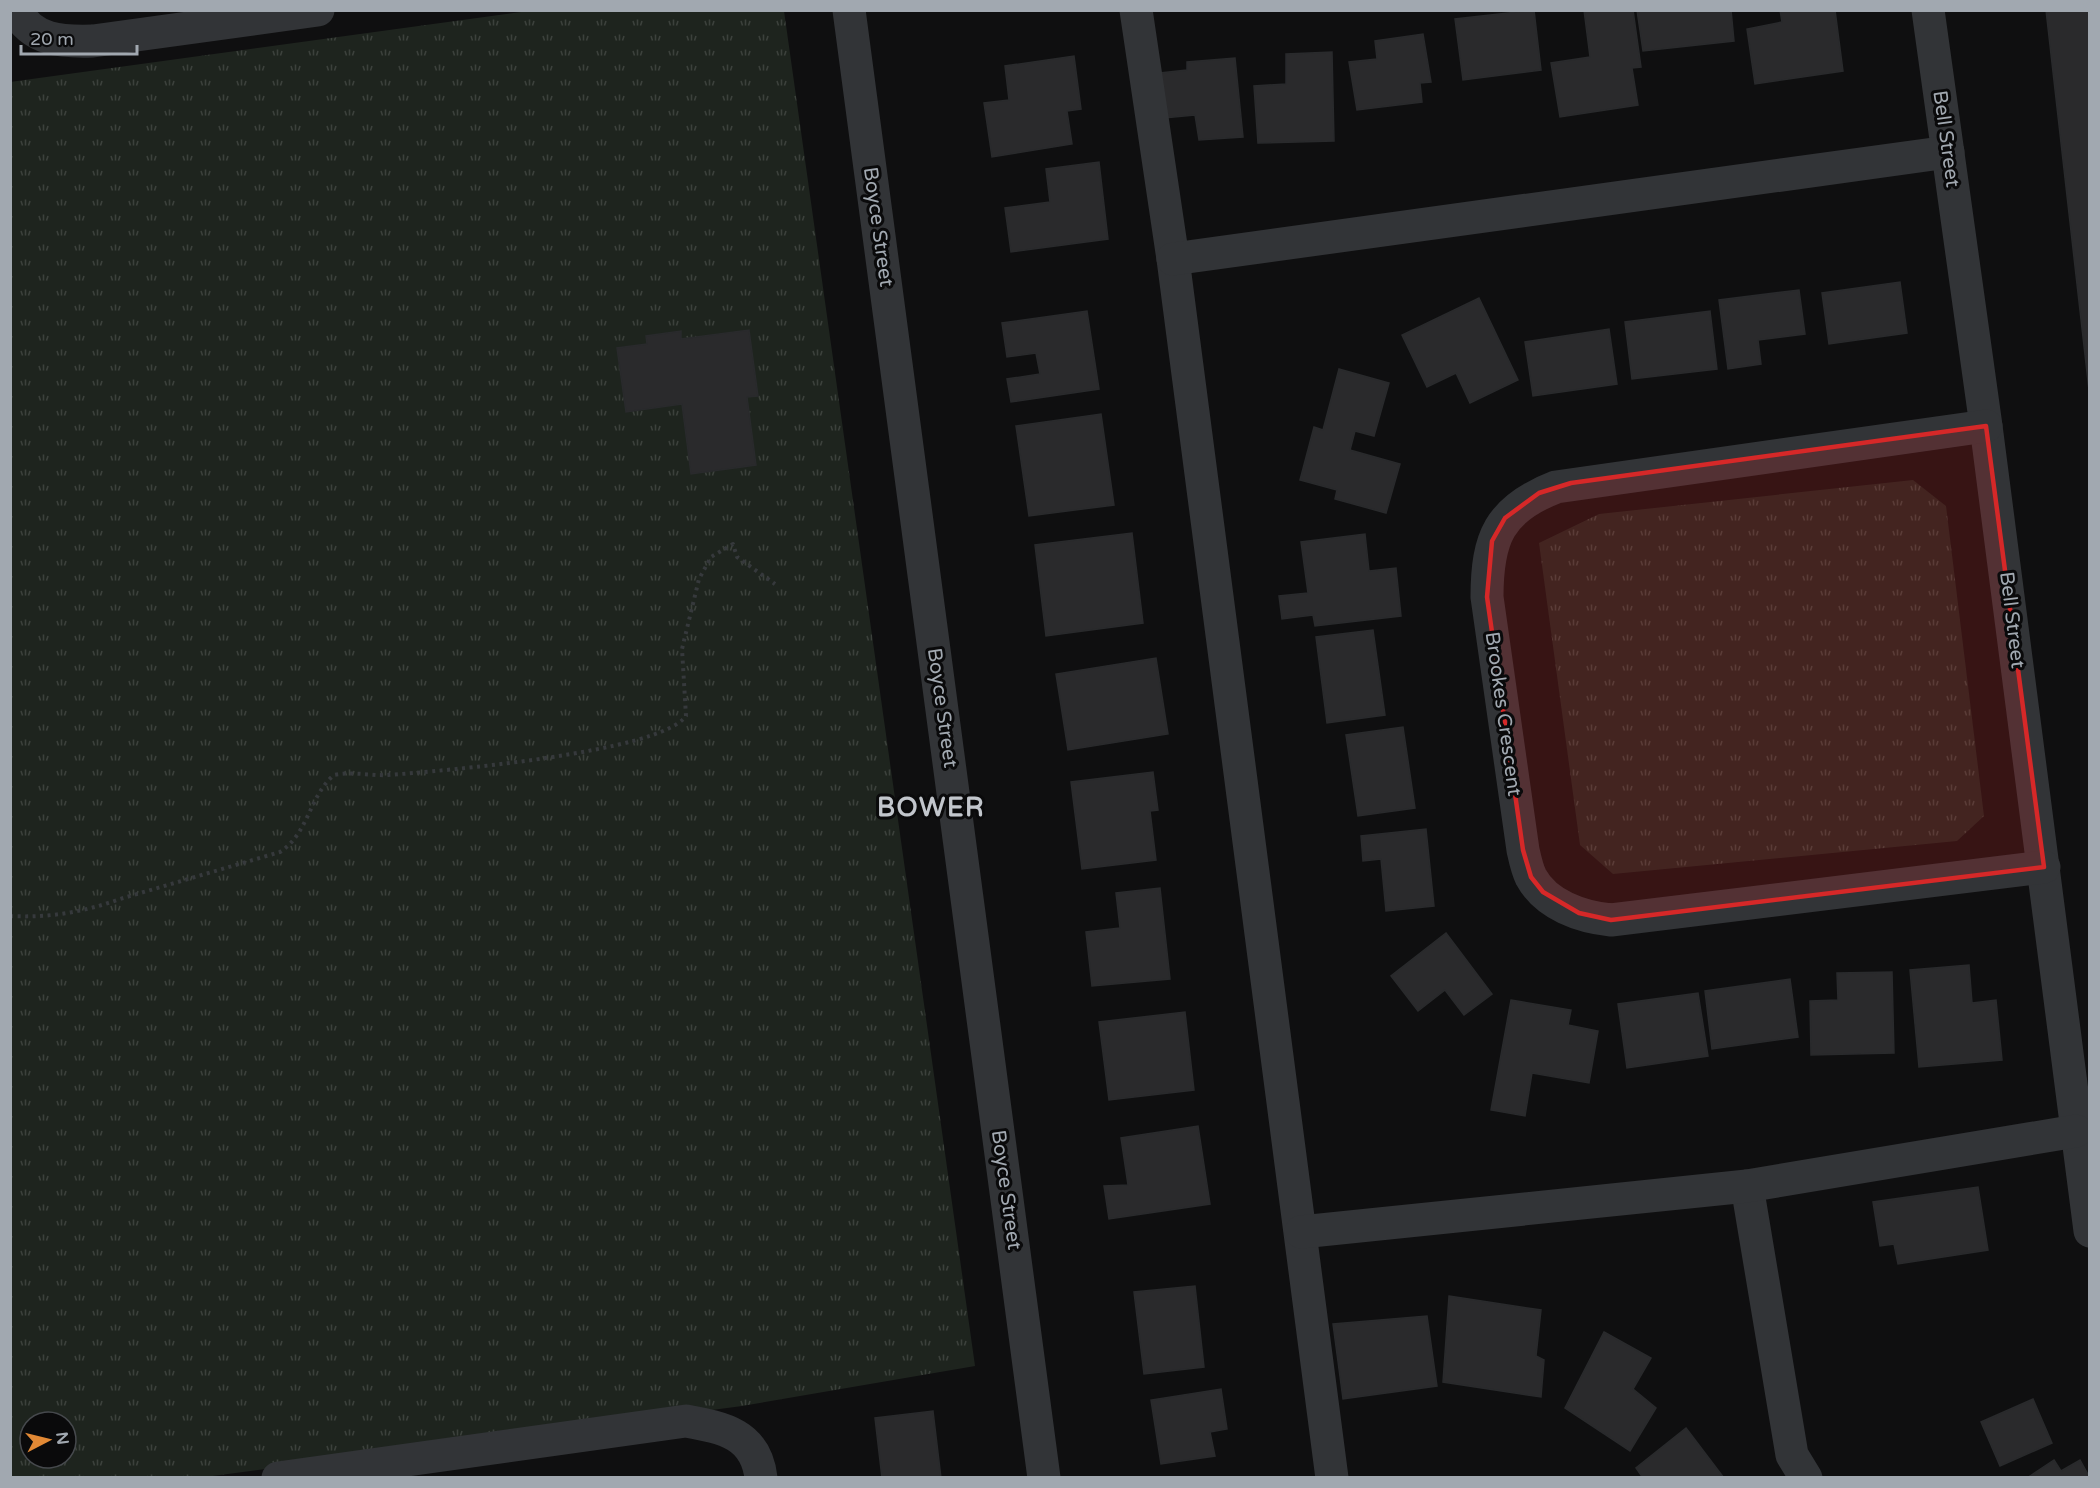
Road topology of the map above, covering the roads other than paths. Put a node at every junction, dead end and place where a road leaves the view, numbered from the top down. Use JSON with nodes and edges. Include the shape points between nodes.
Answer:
{"nodes":[{"id":1,"x":16,"y":10,"type":"edge"},
{"id":2,"x":318,"y":10,"type":"edge"},
{"id":3,"x":1136,"y":10,"type":"edge"},
{"id":4,"x":1928,"y":10,"type":"edge"},
{"id":5,"x":852,"y":11,"type":"edge"},
{"id":6,"x":1948,"y":152,"type":"junction"},
{"id":7,"x":1173,"y":259,"type":"junction"},
{"id":8,"x":1986,"y":426,"type":"junction"},
{"id":9,"x":2044,"y":867,"type":"junction"},
{"id":10,"x":2076,"y":1131,"type":"junction"},
{"id":11,"x":1747,"y":1186,"type":"junction"},
{"id":12,"x":2090,"y":1231,"type":"edge"},
{"id":13,"x":1301,"y":1232,"type":"junction"},
{"id":14,"x":278,"y":1478,"type":"edge"},
{"id":15,"x":761,"y":1478,"type":"edge"},
{"id":16,"x":1044,"y":1478,"type":"edge"},
{"id":17,"x":1332,"y":1478,"type":"edge"},
{"id":18,"x":1806,"y":1478,"type":"edge"}],
"edges":[{"from":1,"to":2,"type":"street","via":[[22,22],[38,35],[62,42]]},
{"from":3,"to":7,"type":"street"},
{"from":4,"to":6,"type":"street","name":"Bell Street"},
{"from":5,"to":16,"type":"street","name":"Boyce Street"},
{"from":6,"to":7,"type":"street"},
{"from":6,"to":8,"type":"street","name":"Bell Street"},
{"from":7,"to":13,"type":"street"},
{"from":8,"to":9,"type":"street","name":"Bell Street"},
{"from":8,"to":9,"type":"street","name":"Brookes Crescent","via":[[1556,487],[1521,504],[1505,518],[1492,541],[1487,597],[1522,850],[1531,877],[1561,906],[1611,920]]},
{"from":9,"to":10,"type":"street","name":"Bell Street"},
{"from":10,"to":11,"type":"street"},
{"from":10,"to":12,"type":"street","name":"Bell Street"},
{"from":11,"to":13,"type":"street"},
{"from":11,"to":18,"type":"street","via":[[1792,1455]]},
{"from":13,"to":17,"type":"street"},
{"from":14,"to":15,"type":"street","via":[[687,1421],[718,1427],[744,1439],[759,1464]]}]}
